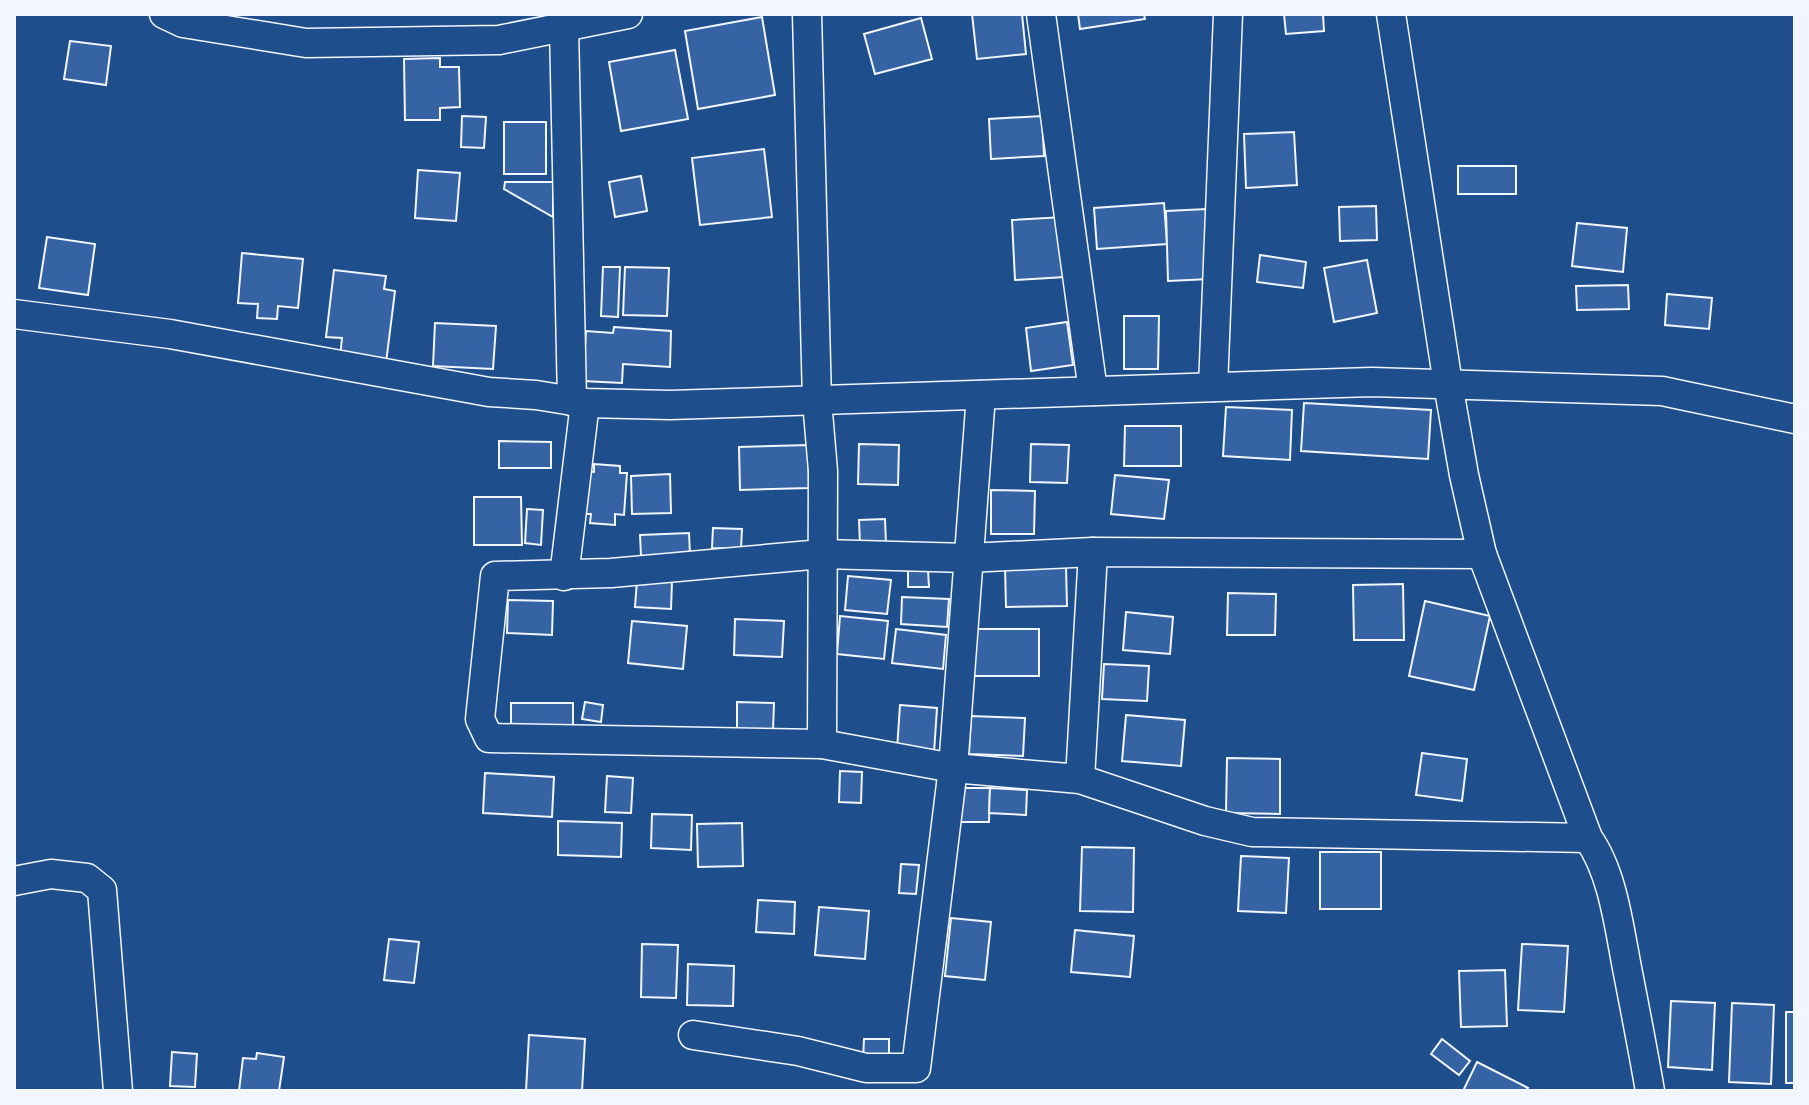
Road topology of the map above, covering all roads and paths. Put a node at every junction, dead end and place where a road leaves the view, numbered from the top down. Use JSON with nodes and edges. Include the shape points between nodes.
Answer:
{"nodes":[{"id":1,"x":164,"y":14,"type":"edge"},
{"id":2,"x":628,"y":14,"type":"edge"},
{"id":3,"x":807,"y":14,"type":"edge"},
{"id":4,"x":1041,"y":14,"type":"edge"},
{"id":5,"x":1228,"y":14,"type":"edge"},
{"id":6,"x":1391,"y":14,"type":"edge"},
{"id":7,"x":564,"y":27,"type":"junction"},
{"id":8,"x":14,"y":314,"type":"edge"},
{"id":9,"x":1448,"y":384,"type":"junction"},
{"id":10,"x":1213,"y":387,"type":"junction"},
{"id":11,"x":1093,"y":391,"type":"junction"},
{"id":12,"x":981,"y":395,"type":"junction"},
{"id":13,"x":817,"y":401,"type":"junction"},
{"id":14,"x":579,"y":402,"type":"junction"},
{"id":15,"x":1795,"y":419,"type":"edge"},
{"id":16,"x":1093,"y":552,"type":"junction"},
{"id":17,"x":822,"y":554,"type":"junction"},
{"id":18,"x":1482,"y":554,"type":"junction"},
{"id":19,"x":968,"y":558,"type":"junction"},
{"id":20,"x":564,"y":576,"type":"junction"},
{"id":21,"x":822,"y":744,"type":"junction"},
{"id":22,"x":953,"y":768,"type":"junction"},
{"id":23,"x":1080,"y":779,"type":"junction"},
{"id":24,"x":1588,"y":838,"type":"junction"},
{"id":25,"x":14,"y":881,"type":"edge"},
{"id":26,"x":693,"y":1035,"type":"dead end"},
{"id":27,"x":118,"y":1091,"type":"edge"},
{"id":28,"x":1650,"y":1091,"type":"edge"}],
"edges":[{"from":1,"to":7,"type":"street","via":[[183,23],[306,43],[499,40]]},
{"from":2,"to":7,"type":"street"},
{"from":3,"to":13,"type":"street"},
{"from":4,"to":11,"type":"street"},
{"from":5,"to":10,"type":"street"},
{"from":6,"to":9,"type":"street"},
{"from":7,"to":14,"type":"street"},
{"from":8,"to":14,"type":"street","via":[[170,334],[489,392]]},
{"from":9,"to":10,"type":"street"},
{"from":9,"to":15,"type":"street","via":[[1662,391]]},
{"from":9,"to":18,"type":"street"},
{"from":10,"to":11,"type":"street"},
{"from":11,"to":12,"type":"street"},
{"from":12,"to":13,"type":"street"},
{"from":12,"to":19,"type":"street"},
{"from":13,"to":14,"type":"street"},
{"from":13,"to":17,"type":"street"},
{"from":14,"to":20,"type":"street"},
{"from":16,"to":18,"type":"street"},
{"from":16,"to":19,"type":"street"},
{"from":16,"to":23,"type":"street"},
{"from":17,"to":19,"type":"street"},
{"from":17,"to":20,"type":"street"},
{"from":17,"to":21,"type":"street"},
{"from":18,"to":24,"type":"street"},
{"from":19,"to":22,"type":"street"},
{"from":20,"to":21,"type":"street","via":[[495,576],[480,719],[489,738]]},
{"from":21,"to":22,"type":"street"},
{"from":22,"to":23,"type":"street"},
{"from":22,"to":26,"type":"street","via":[[916,1068],[866,1068]]},
{"from":23,"to":24,"type":"street","via":[[1252,832]]},
{"from":24,"to":28,"type":"street","via":[[1599,853],[1610,888]]},
{"from":25,"to":27,"type":"street","via":[[51,874],[87,878],[102,890]]}]}
